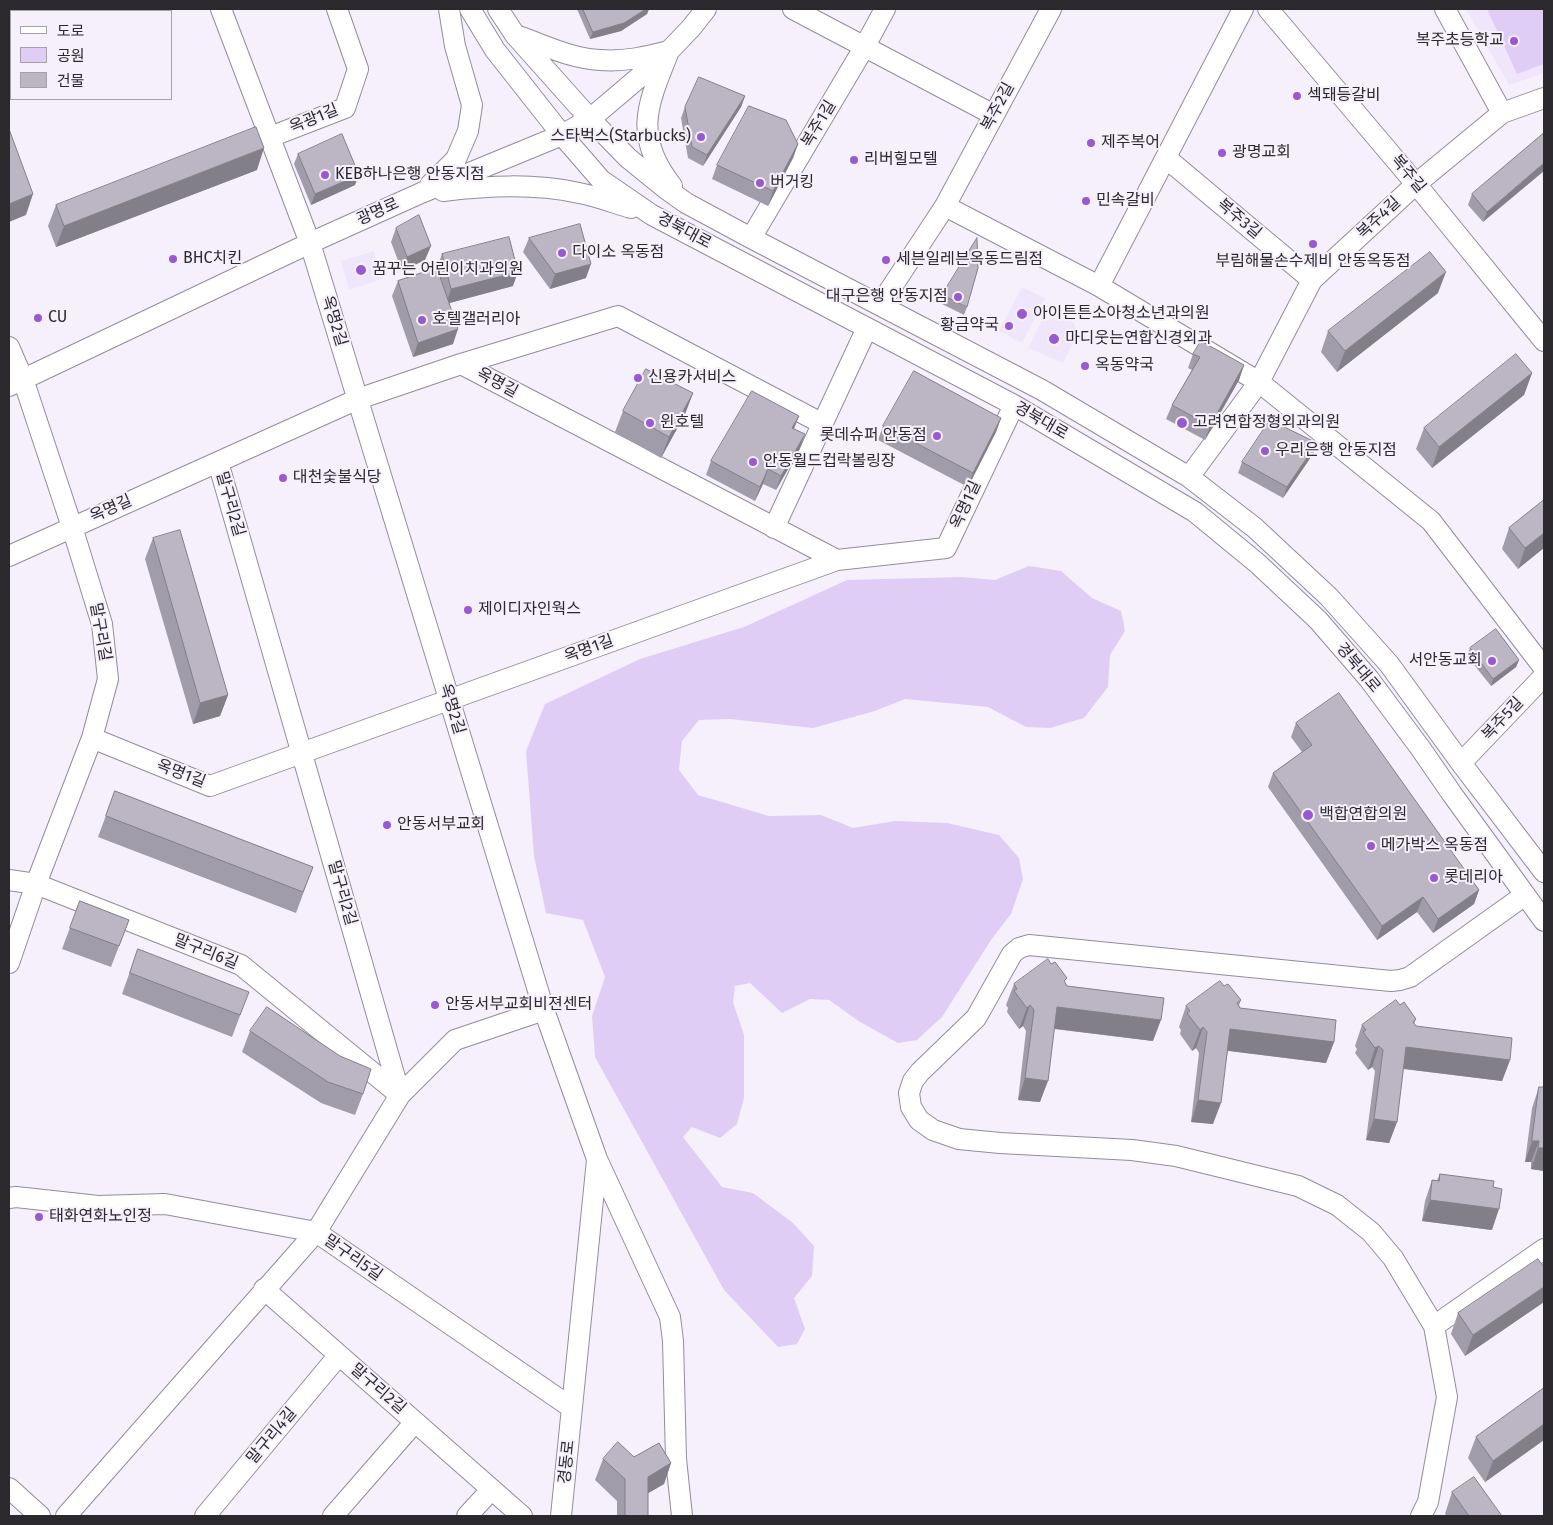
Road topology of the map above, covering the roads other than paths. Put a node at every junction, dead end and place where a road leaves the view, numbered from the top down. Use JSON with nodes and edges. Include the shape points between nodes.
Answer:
{"nodes":[{"id":1,"x":221,"y":9,"type":"edge"},
{"id":2,"x":337,"y":9,"type":"edge"},
{"id":3,"x":450,"y":9,"type":"edge"},
{"id":4,"x":470,"y":9,"type":"edge"},
{"id":5,"x":498,"y":9,"type":"edge"},
{"id":6,"x":706,"y":9,"type":"edge"},
{"id":7,"x":792,"y":9,"type":"edge"},
{"id":8,"x":884,"y":9,"type":"edge"},
{"id":9,"x":1051,"y":9,"type":"edge"},
{"id":10,"x":1243,"y":9,"type":"edge"},
{"id":11,"x":1268,"y":9,"type":"edge"},
{"id":12,"x":1445,"y":9,"type":"edge"},
{"id":13,"x":515,"y":35,"type":"junction"},
{"id":14,"x":865,"y":46,"type":"junction"},
{"id":15,"x":669,"y":51,"type":"junction"},
{"id":16,"x":1544,"y":98,"type":"edge"},
{"id":17,"x":1502,"y":113,"type":"junction"},
{"id":18,"x":994,"y":115,"type":"junction"},
{"id":19,"x":590,"y":119,"type":"junction"},
{"id":20,"x":562,"y":134,"type":"junction"},
{"id":21,"x":270,"y":137,"type":"junction"},
{"id":22,"x":1166,"y":158,"type":"junction"},
{"id":23,"x":1416,"y":184,"type":"junction"},
{"id":24,"x":421,"y":193,"type":"junction"},
{"id":25,"x":686,"y":203,"type":"junction"},
{"id":26,"x":945,"y":206,"type":"junction"},
{"id":27,"x":652,"y":215,"type":"junction"},
{"id":28,"x":751,"y":238,"type":"junction"},
{"id":29,"x":310,"y":243,"type":"junction"},
{"id":30,"x":1312,"y":280,"type":"junction"},
{"id":31,"x":1099,"y":286,"type":"junction"},
{"id":32,"x":880,"y":305,"type":"junction"},
{"id":33,"x":868,"y":328,"type":"junction"},
{"id":34,"x":1544,"y":341,"type":"edge"},
{"id":35,"x":9,"y":347,"type":"edge"},
{"id":36,"x":461,"y":364,"type":"junction"},
{"id":37,"x":16,"y":382,"type":"edge"},
{"id":38,"x":1259,"y":382,"type":"junction"},
{"id":39,"x":358,"y":399,"type":"junction"},
{"id":40,"x":1014,"y":405,"type":"junction"},
{"id":41,"x":823,"y":424,"type":"junction"},
{"id":42,"x":218,"y":462,"type":"junction"},
{"id":43,"x":1189,"y":477,"type":"junction"},
{"id":44,"x":72,"y":526,"type":"junction"},
{"id":45,"x":774,"y":528,"type":"junction"},
{"id":46,"x":9,"y":556,"type":"edge"},
{"id":47,"x":837,"y":560,"type":"junction"},
{"id":48,"x":1544,"y":668,"type":"edge"},
{"id":49,"x":1544,"y":676,"type":"edge"},
{"id":50,"x":450,"y":699,"type":"junction"},
{"id":51,"x":92,"y":738,"type":"junction"},
{"id":52,"x":302,"y":754,"type":"junction"},
{"id":53,"x":1461,"y":763,"type":"junction"},
{"id":54,"x":1544,"y":872,"type":"edge"},
{"id":55,"x":9,"y":880,"type":"edge"},
{"id":56,"x":36,"y":884,"type":"junction"},
{"id":57,"x":1525,"y":895,"type":"junction"},
{"id":58,"x":1544,"y":921,"type":"edge"},
{"id":59,"x":9,"y":963,"type":"edge"},
{"id":60,"x":544,"y":1010,"type":"junction"},
{"id":61,"x":400,"y":1095,"type":"junction"},
{"id":62,"x":597,"y":1159,"type":"junction"},
{"id":63,"x":9,"y":1198,"type":"edge"},
{"id":64,"x":316,"y":1232,"type":"junction"},
{"id":65,"x":1544,"y":1249,"type":"edge"},
{"id":66,"x":264,"y":1289,"type":"junction"},
{"id":67,"x":1434,"y":1326,"type":"junction"},
{"id":68,"x":339,"y":1355,"type":"junction"},
{"id":69,"x":572,"y":1408,"type":"junction"},
{"id":70,"x":415,"y":1422,"type":"junction"},
{"id":71,"x":9,"y":1488,"type":"edge"},
{"id":72,"x":491,"y":1490,"type":"junction"},
{"id":73,"x":40,"y":1516,"type":"edge"},
{"id":74,"x":66,"y":1516,"type":"edge"},
{"id":75,"x":205,"y":1516,"type":"edge"},
{"id":76,"x":333,"y":1516,"type":"edge"},
{"id":77,"x":467,"y":1516,"type":"edge"},
{"id":78,"x":522,"y":1516,"type":"edge"},
{"id":79,"x":561,"y":1516,"type":"edge"},
{"id":80,"x":682,"y":1516,"type":"edge"},
{"id":81,"x":1422,"y":1516,"type":"edge"}],
"edges":[{"from":1,"to":21,"type":"street","name":"옥광1길"},
{"from":2,"to":21,"type":"street","name":"옥광1길","via":[[358,69],[344,108]]},
{"from":3,"to":24,"type":"street","via":[[455,46],[472,105],[468,131],[456,159]]},
{"from":4,"to":20,"type":"street","name":"경북대로","via":[[495,50]]},
{"from":5,"to":13,"type":"street","name":"경북대로"},
{"from":6,"to":15,"type":"street","name":"광명로"},
{"from":7,"to":14,"type":"street"},
{"from":8,"to":14,"type":"street","name":"복주1길"},
{"from":9,"to":18,"type":"street","name":"복주2길"},
{"from":10,"to":22,"type":"street"},
{"from":11,"to":23,"type":"street","name":"복주길"},
{"from":12,"to":17,"type":"street"},
{"from":13,"to":15,"type":"street","via":[[598,60],[645,58]]},
{"from":13,"to":19,"type":"street","name":"경북대로"},
{"from":14,"to":18,"type":"street"},
{"from":14,"to":28,"type":"street","name":"복주1길"},
{"from":15,"to":19,"type":"street","name":"광명로"},
{"from":15,"to":25,"type":"street","via":[[648,113],[648,139],[664,176]]},
{"from":16,"to":17,"type":"street","name":"복주4길"},
{"from":17,"to":23,"type":"street","name":"복주4길"},
{"from":18,"to":26,"type":"street","name":"복주2길"},
{"from":19,"to":20,"type":"street","name":"광명로"},
{"from":19,"to":25,"type":"street","name":"경북대로","via":[[628,158]]},
{"from":20,"to":24,"type":"street","name":"광명로"},
{"from":20,"to":27,"type":"street","name":"경북대로","via":[[601,180]]},
{"from":21,"to":29,"type":"street","name":"옥광1길"},
{"from":22,"to":30,"type":"street","name":"복주3길"},
{"from":22,"to":31,"type":"street"},
{"from":23,"to":30,"type":"street","name":"복주4길"},
{"from":23,"to":34,"type":"street","name":"복주길"},
{"from":24,"to":27,"type":"street","via":[[494,186],[545,188],[580,193]]},
{"from":24,"to":29,"type":"street","name":"광명로"},
{"from":25,"to":28,"type":"street","name":"경북대로"},
{"from":26,"to":31,"type":"street"},
{"from":26,"to":32,"type":"street","name":"복주2길"},
{"from":27,"to":33,"type":"street","name":"경북대로"},
{"from":28,"to":32,"type":"street","name":"경북대로"},
{"from":29,"to":37,"type":"street","name":"광명로"},
{"from":29,"to":39,"type":"street","name":"옥명2길"},
{"from":30,"to":38,"type":"street","name":"복주4길"},
{"from":31,"to":38,"type":"street"},
{"from":32,"to":43,"type":"street","name":"경북대로","via":[[1042,390]]},
{"from":33,"to":40,"type":"street","name":"경북대로"},
{"from":33,"to":41,"type":"street"},
{"from":35,"to":37,"type":"street"},
{"from":36,"to":39,"type":"street","name":"옥명길"},
{"from":36,"to":41,"type":"street","via":[[618,316]]},
{"from":36,"to":45,"type":"street","name":"옥명길"},
{"from":37,"to":44,"type":"street","name":"말구리길"},
{"from":38,"to":43,"type":"street","name":"복주4길"},
{"from":38,"to":48,"type":"street","via":[[1431,521]]},
{"from":39,"to":42,"type":"street","name":"옥명길"},
{"from":39,"to":50,"type":"street","name":"옥명2길"},
{"from":40,"to":47,"type":"street","name":"옥명1길","via":[[946,548]]},
{"from":40,"to":57,"type":"street","name":"경북대로","via":[[1195,512],[1257,563],[1318,620],[1368,679]]},
{"from":41,"to":45,"type":"street"},
{"from":42,"to":44,"type":"street","name":"옥명길"},
{"from":42,"to":52,"type":"street","name":"말구리2길"},
{"from":43,"to":53,"type":"street","name":"경북대로","via":[[1255,528],[1329,597],[1389,664]]},
{"from":44,"to":46,"type":"street","name":"옥명길"},
{"from":44,"to":51,"type":"street","name":"말구리길","via":[[102,624],[108,679]]},
{"from":45,"to":47,"type":"street","name":"옥명길"},
{"from":47,"to":50,"type":"street","name":"옥명1길"},
{"from":49,"to":53,"type":"street","name":"복주5길"},
{"from":50,"to":52,"type":"street","name":"옥명1길"},
{"from":50,"to":60,"type":"street","name":"옥명2길"},
{"from":51,"to":52,"type":"street","name":"옥명1길","via":[[210,786]]},
{"from":51,"to":56,"type":"street","name":"말구리길"},
{"from":52,"to":61,"type":"street","name":"말구리2길"},
{"from":53,"to":54,"type":"street","name":"경북대로"},
{"from":55,"to":56,"type":"street"},
{"from":56,"to":59,"type":"street","name":"말구리길"},
{"from":56,"to":61,"type":"street","name":"말구리6길","via":[[241,965]]},
{"from":57,"to":58,"type":"street","name":"경북대로"},
{"from":57,"to":67,"type":"street","via":[[1410,977],[1391,981],[1029,945],[1019,948],[1012,954],[976,1018],[920,1072],[909,1093],[910,1107],[919,1120],[933,1130],[959,1139],[1132,1150],[1176,1156],[1298,1186],[1337,1205],[1371,1232],[1393,1258]]},
{"from":60,"to":61,"type":"street","via":[[455,1040]]},
{"from":60,"to":62,"type":"street","name":"옥명2길"},
{"from":61,"to":64,"type":"street"},
{"from":62,"to":69,"type":"street","name":"경동로"},
{"from":62,"to":80,"type":"street","name":"옥명2길","via":[[670,1317],[676,1459]]},
{"from":63,"to":64,"type":"street","name":"말구리5길","via":[[98,1206],[165,1204]]},
{"from":64,"to":66,"type":"street"},
{"from":64,"to":69,"type":"street","name":"말구리5길"},
{"from":65,"to":67,"type":"street"},
{"from":66,"to":68,"type":"street","name":"말구리2길"},
{"from":66,"to":74,"type":"street"},
{"from":67,"to":81,"type":"street","via":[[1447,1397],[1428,1502]]},
{"from":68,"to":70,"type":"street","name":"말구리2길"},
{"from":68,"to":75,"type":"street","name":"말구리4길"},
{"from":69,"to":79,"type":"street","name":"경동로"},
{"from":70,"to":72,"type":"street","name":"말구리2길"},
{"from":70,"to":76,"type":"street"},
{"from":71,"to":73,"type":"street"},
{"from":72,"to":77,"type":"street"},
{"from":72,"to":78,"type":"street","name":"말구리2길"}]}
